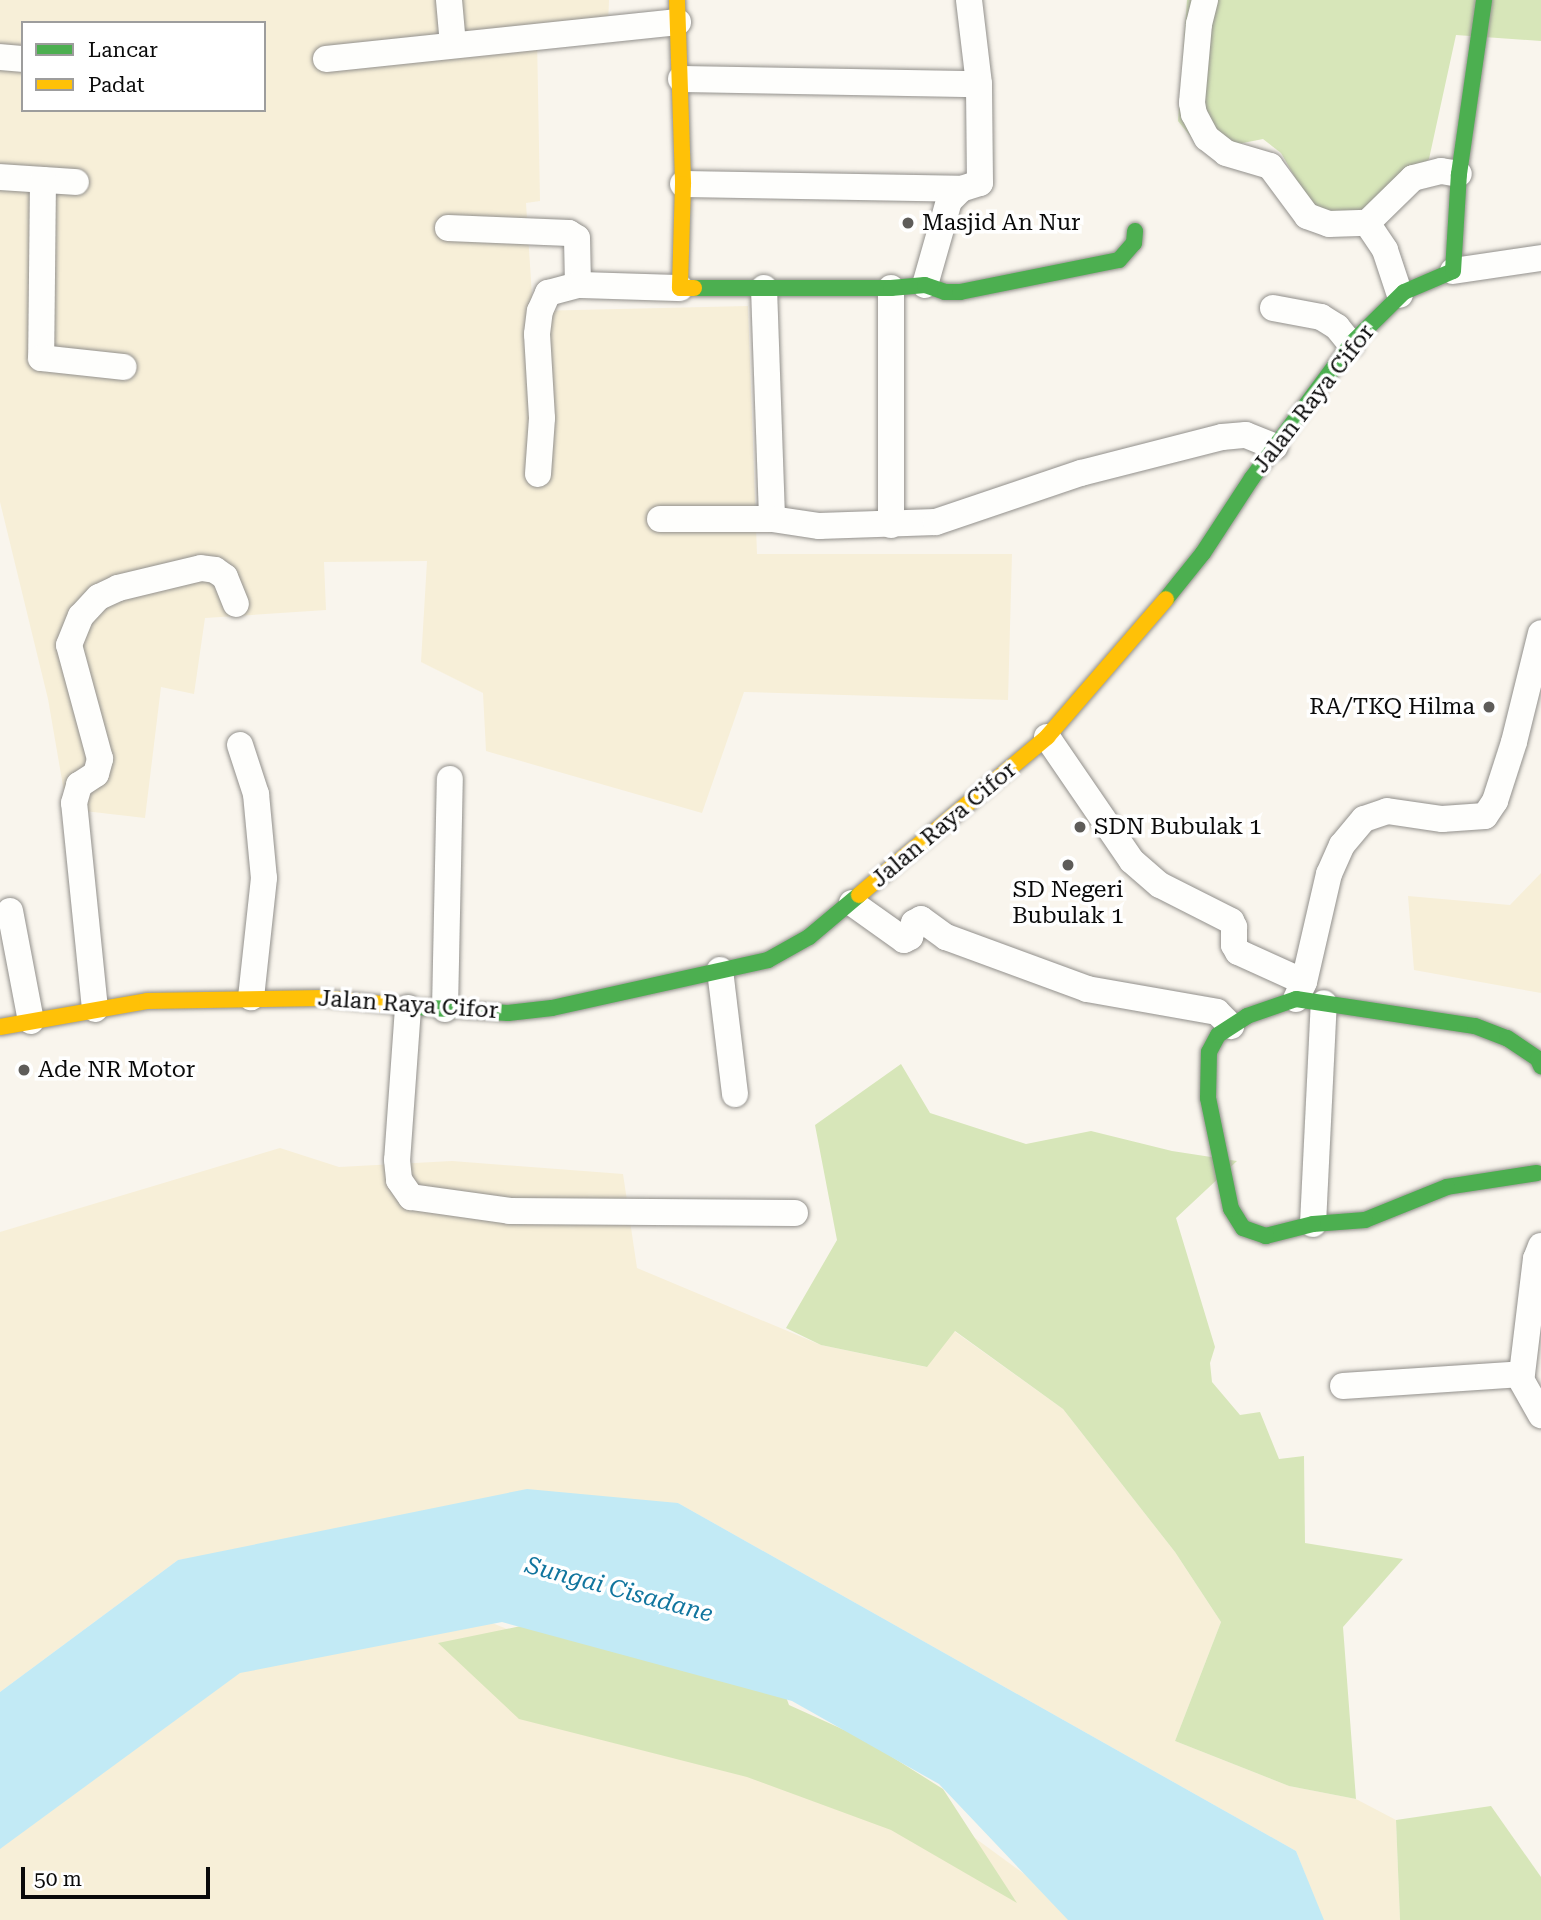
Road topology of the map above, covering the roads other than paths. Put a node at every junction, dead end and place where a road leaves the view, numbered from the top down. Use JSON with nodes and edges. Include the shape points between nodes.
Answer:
{"nodes":[{"id":1,"x":449,"y":0,"type":"edge"},
{"id":2,"x":969,"y":0,"type":"edge"},
{"id":3,"x":1205,"y":0,"type":"edge"},
{"id":4,"x":1484,"y":0,"type":"edge"},
{"id":5,"x":677,"y":11,"type":"edge"},
{"id":6,"x":453,"y":45,"type":"junction"},
{"id":7,"x":0,"y":58,"type":"edge"},
{"id":8,"x":21,"y":59,"type":"edge"},
{"id":9,"x":326,"y":59,"type":"dead end"},
{"id":10,"x":681,"y":79,"type":"junction"},
{"id":11,"x":979,"y":84,"type":"junction"},
{"id":12,"x":1459,"y":174,"type":"junction"},
{"id":13,"x":0,"y":177,"type":"edge"},
{"id":14,"x":43,"y":180,"type":"junction"},
{"id":15,"x":76,"y":181,"type":"dead end"},
{"id":16,"x":683,"y":184,"type":"junction"},
{"id":17,"x":961,"y":189,"type":"junction"},
{"id":18,"x":1367,"y":223,"type":"junction"},
{"id":19,"x":447,"y":228,"type":"dead end"},
{"id":20,"x":1135,"y":231,"type":"dead end"},
{"id":21,"x":1541,"y":258,"type":"edge"},
{"id":22,"x":1453,"y":271,"type":"junction"},
{"id":23,"x":578,"y":285,"type":"junction"},
{"id":24,"x":925,"y":285,"type":"junction"},
{"id":25,"x":680,"y":288,"type":"junction"},
{"id":26,"x":764,"y":288,"type":"junction"},
{"id":27,"x":891,"y":288,"type":"junction"},
{"id":28,"x":1400,"y":296,"type":"junction"},
{"id":29,"x":1273,"y":308,"type":"dead end"},
{"id":30,"x":1351,"y":344,"type":"junction"},
{"id":31,"x":124,"y":367,"type":"dead end"},
{"id":32,"x":1275,"y":447,"type":"junction"},
{"id":33,"x":538,"y":474,"type":"dead end"},
{"id":34,"x":660,"y":519,"type":"dead end"},
{"id":35,"x":772,"y":519,"type":"junction"},
{"id":36,"x":891,"y":525,"type":"junction"},
{"id":37,"x":236,"y":604,"type":"dead end"},
{"id":38,"x":1541,"y":633,"type":"edge"},
{"id":39,"x":1047,"y":737,"type":"junction"},
{"id":40,"x":240,"y":745,"type":"dead end"},
{"id":41,"x":450,"y":779,"type":"dead end"},
{"id":42,"x":852,"y":903,"type":"junction"},
{"id":43,"x":10,"y":911,"type":"dead end"},
{"id":44,"x":720,"y":970,"type":"junction"},
{"id":45,"x":1300,"y":991,"type":"junction"},
{"id":46,"x":251,"y":997,"type":"junction"},
{"id":47,"x":1324,"y":1003,"type":"junction"},
{"id":48,"x":408,"y":1008,"type":"junction"},
{"id":49,"x":95,"y":1009,"type":"junction"},
{"id":50,"x":445,"y":1009,"type":"junction"},
{"id":51,"x":31,"y":1021,"type":"junction"},
{"id":52,"x":1231,"y":1026,"type":"junction"},
{"id":53,"x":0,"y":1027,"type":"edge"},
{"id":54,"x":1541,"y":1066,"type":"edge"},
{"id":55,"x":735,"y":1094,"type":"dead end"},
{"id":56,"x":1540,"y":1169,"type":"edge"},
{"id":57,"x":795,"y":1213,"type":"dead end"},
{"id":58,"x":1314,"y":1224,"type":"junction"},
{"id":59,"x":1541,"y":1246,"type":"edge"},
{"id":60,"x":1519,"y":1376,"type":"junction"},
{"id":61,"x":1343,"y":1386,"type":"dead end"},
{"id":62,"x":1541,"y":1415,"type":"edge"}],
"edges":[{"from":1,"to":6,"type":"street"},
{"from":2,"to":11,"type":"street"},
{"from":3,"to":18,"type":"street","via":[[1192,103],[1207,138],[1226,153],[1270,166],[1307,216],[1329,224]]},
{"from":4,"to":12,"type":"street"},
{"from":5,"to":6,"type":"street"},
{"from":5,"to":10,"type":"street"},
{"from":6,"to":9,"type":"street"},
{"from":7,"to":8,"type":"street"},
{"from":10,"to":11,"type":"street"},
{"from":10,"to":16,"type":"street"},
{"from":11,"to":17,"type":"street","via":[[980,183]]},
{"from":12,"to":18,"type":"street","via":[[1441,171],[1413,178]]},
{"from":12,"to":22,"type":"street"},
{"from":13,"to":14,"type":"street"},
{"from":14,"to":15,"type":"street"},
{"from":14,"to":31,"type":"street","via":[[40,358]]},
{"from":16,"to":17,"type":"street"},
{"from":16,"to":25,"type":"street"},
{"from":17,"to":24,"type":"street","via":[[948,201]]},
{"from":18,"to":28,"type":"street","via":[[1385,250]]},
{"from":19,"to":23,"type":"street","via":[[569,233],[577,238]]},
{"from":20,"to":24,"type":"street","via":[[1134,243],[1119,260],[960,292]]},
{"from":21,"to":22,"type":"street","name":"Jalan Raya Cifor"},
{"from":22,"to":28,"type":"street","name":"Jalan Raya Cifor"},
{"from":23,"to":25,"type":"street"},
{"from":23,"to":33,"type":"street","via":[[548,293],[540,311]]},
{"from":24,"to":27,"type":"street"},
{"from":25,"to":26,"type":"street"},
{"from":26,"to":27,"type":"street"},
{"from":26,"to":35,"type":"street"},
{"from":27,"to":36,"type":"street"},
{"from":28,"to":30,"type":"street","name":"Jalan Raya Cifor"},
{"from":29,"to":30,"type":"street","via":[[1321,317]]},
{"from":30,"to":32,"type":"street","name":"Jalan Raya Cifor"},
{"from":32,"to":36,"type":"street","via":[[1247,435],[1222,437],[1081,473],[952,519]]},
{"from":32,"to":39,"type":"street","name":"Jalan Raya Cifor","via":[[1203,553]]},
{"from":34,"to":35,"type":"street"},
{"from":35,"to":36,"type":"street","via":[[819,526]]},
{"from":37,"to":49,"type":"street","via":[[225,577],[215,570],[189,570],[99,597],[81,615],[69,645],[100,759],[96,774],[79,785],[75,803]]},
{"from":38,"to":45,"type":"street","via":[[1514,742],[1495,801],[1485,816],[1443,819],[1387,811],[1364,819],[1342,845],[1329,874]]},
{"from":39,"to":42,"type":"street","name":"Jalan Raya Cifor"},
{"from":39,"to":45,"type":"street","via":[[1132,861],[1160,885],[1231,921],[1238,952]]},
{"from":40,"to":46,"type":"street","via":[[256,794],[263,867]]},
{"from":41,"to":50,"type":"street"},
{"from":42,"to":44,"type":"street","name":"Jalan Raya Cifor","via":[[809,937],[768,960]]},
{"from":42,"to":52,"type":"street","via":[[904,940],[921,919],[946,937],[1087,989],[1217,1012]]},
{"from":43,"to":51,"type":"street"},
{"from":44,"to":50,"type":"street","name":"Jalan Raya Cifor","via":[[552,1008],[508,1013]]},
{"from":44,"to":55,"type":"street"},
{"from":45,"to":47,"type":"street"},
{"from":45,"to":52,"type":"street"},
{"from":46,"to":48,"type":"street","name":"Jalan Raya Cifor","via":[[323,998]]},
{"from":46,"to":49,"type":"street","name":"Jalan Raya Cifor","via":[[147,1001]]},
{"from":47,"to":54,"type":"street","via":[[1475,1027],[1507,1038]]},
{"from":47,"to":58,"type":"street"},
{"from":48,"to":50,"type":"street","name":"Jalan Raya Cifor"},
{"from":48,"to":57,"type":"street","via":[[397,1160],[400,1180],[411,1197],[510,1211]]},
{"from":49,"to":51,"type":"street","name":"Jalan Raya Cifor"},
{"from":51,"to":53,"type":"street","name":"Jalan Raya Cifor"},
{"from":52,"to":58,"type":"street","via":[[1218,1035],[1209,1052],[1208,1098],[1231,1209],[1244,1228],[1266,1236]]},
{"from":56,"to":58,"type":"street","via":[[1447,1187],[1365,1220]]},
{"from":59,"to":60,"type":"street","via":[[1524,1370]]},
{"from":60,"to":61,"type":"street"},
{"from":60,"to":62,"type":"street"}]}
